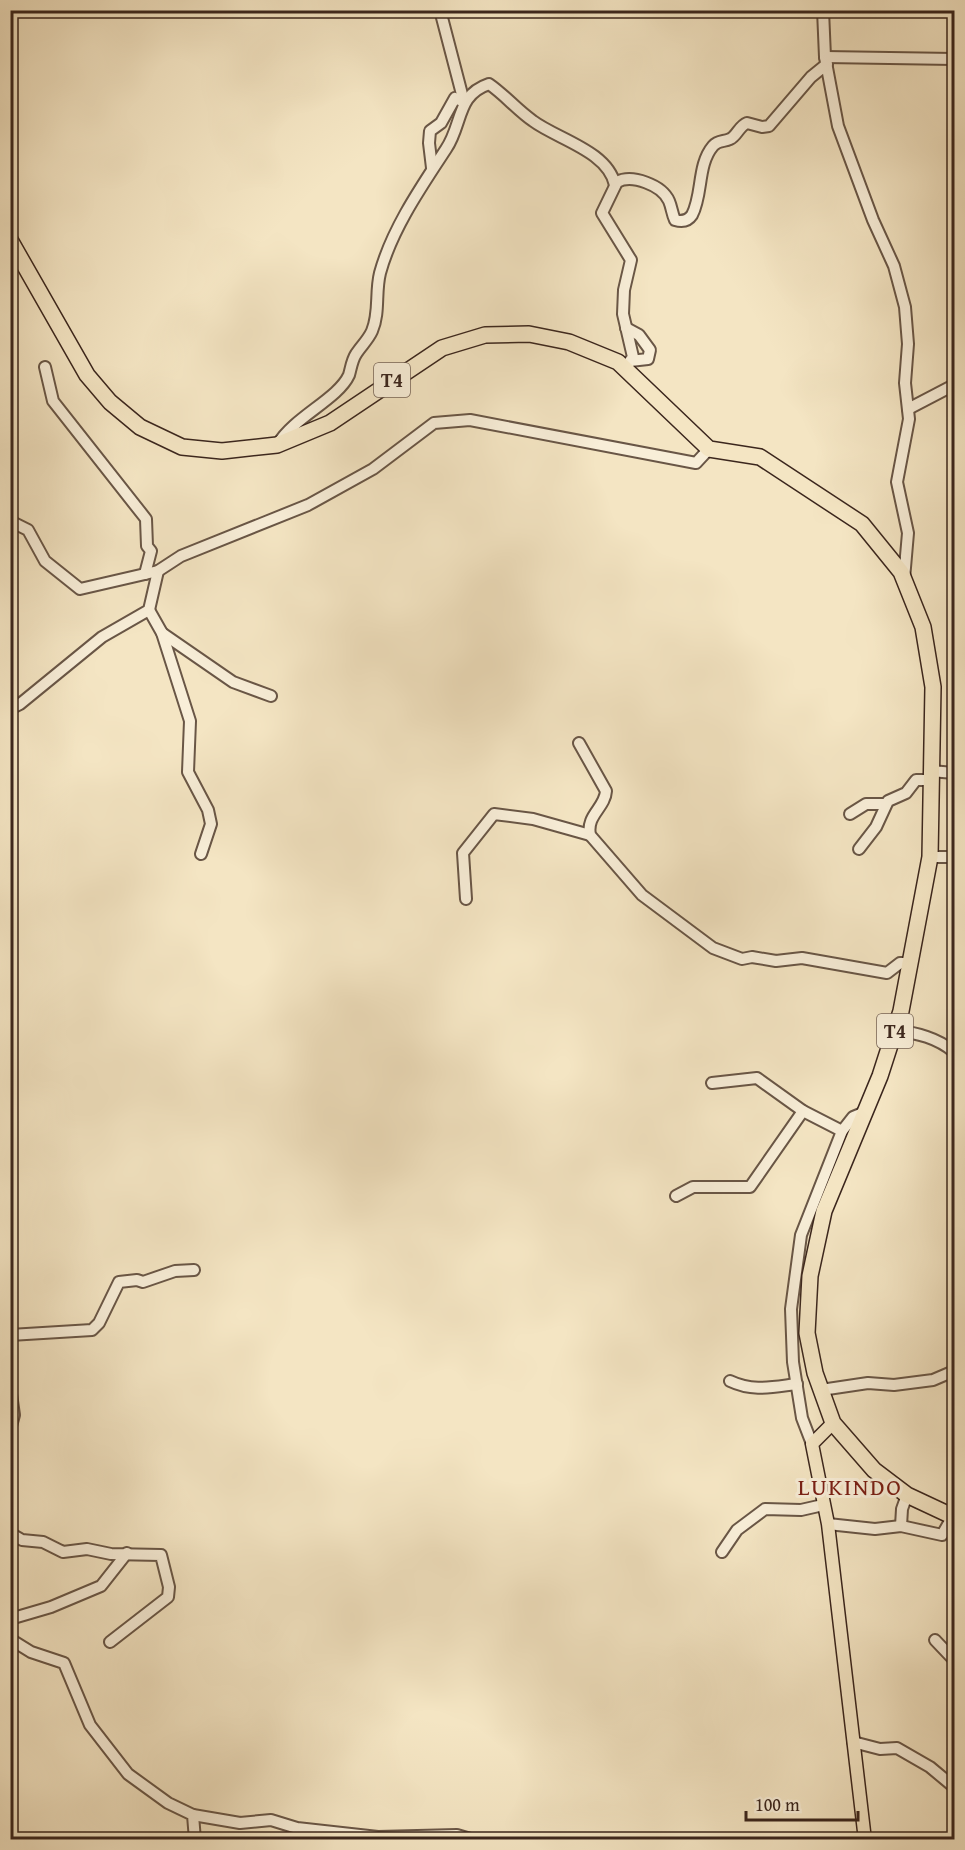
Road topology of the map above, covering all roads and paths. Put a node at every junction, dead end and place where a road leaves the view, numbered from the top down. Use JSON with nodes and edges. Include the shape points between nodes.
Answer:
{"nodes":[{"id":1,"x":440,"y":10,"type":"edge"},
{"id":2,"x":823,"y":10,"type":"edge"},
{"id":3,"x":954,"y":59,"type":"edge"},
{"id":4,"x":826,"y":61,"type":"junction"},
{"id":5,"x":464,"y":102,"type":"junction"},
{"id":6,"x":432,"y":168,"type":"junction"},
{"id":7,"x":615,"y":185,"type":"junction"},
{"id":8,"x":10,"y":240,"type":"edge"},
{"id":9,"x":626,"y":328,"type":"junction"},
{"id":10,"x":628,"y":364,"type":"junction"},
{"id":11,"x":45,"y":367,"type":"dead end"},
{"id":12,"x":954,"y":385,"type":"edge"},
{"id":13,"x":908,"y":409,"type":"junction"},
{"id":14,"x":277,"y":445,"type":"junction"},
{"id":15,"x":709,"y":448,"type":"junction"},
{"id":16,"x":10,"y":521,"type":"edge"},
{"id":17,"x":158,"y":571,"type":"junction"},
{"id":18,"x":145,"y":574,"type":"junction"},
{"id":19,"x":904,"y":580,"type":"junction"},
{"id":20,"x":149,"y":610,"type":"junction"},
{"id":21,"x":162,"y":633,"type":"junction"},
{"id":22,"x":271,"y":696,"type":"dead end"},
{"id":23,"x":10,"y":709,"type":"edge"},
{"id":24,"x":579,"y":743,"type":"dead end"},
{"id":25,"x":954,"y":773,"type":"edge"},
{"id":26,"x":931,"y":775,"type":"junction"},
{"id":27,"x":884,"y":804,"type":"junction"},
{"id":28,"x":850,"y":814,"type":"dead end"},
{"id":29,"x":590,"y":835,"type":"junction"},
{"id":30,"x":859,"y":849,"type":"dead end"},
{"id":31,"x":201,"y":854,"type":"dead end"},
{"id":32,"x":930,"y":857,"type":"junction"},
{"id":33,"x":954,"y":857,"type":"edge"},
{"id":34,"x":466,"y":899,"type":"dead end"},
{"id":35,"x":910,"y":963,"type":"junction"},
{"id":36,"x":895,"y":1030,"type":"junction"},
{"id":37,"x":954,"y":1052,"type":"edge"},
{"id":38,"x":712,"y":1083,"type":"dead end"},
{"id":39,"x":803,"y":1111,"type":"junction"},
{"id":40,"x":865,"y":1112,"type":"junction"},
{"id":41,"x":842,"y":1131,"type":"junction"},
{"id":42,"x":676,"y":1196,"type":"dead end"},
{"id":43,"x":194,"y":1270,"type":"dead end"},
{"id":44,"x":10,"y":1335,"type":"edge"},
{"id":45,"x":954,"y":1371,"type":"edge"},
{"id":46,"x":730,"y":1381,"type":"dead end"},
{"id":47,"x":797,"y":1384,"type":"junction"},
{"id":48,"x":10,"y":1387,"type":"edge"},
{"id":49,"x":821,"y":1390,"type":"junction"},
{"id":50,"x":833,"y":1424,"type":"junction"},
{"id":51,"x":10,"y":1430,"type":"edge"},
{"id":52,"x":812,"y":1444,"type":"junction"},
{"id":53,"x":908,"y":1495,"type":"junction"},
{"id":54,"x":823,"y":1505,"type":"junction"},
{"id":55,"x":953,"y":1516,"type":"edge"},
{"id":56,"x":828,"y":1524,"type":"junction"},
{"id":57,"x":901,"y":1526,"type":"junction"},
{"id":58,"x":10,"y":1533,"type":"edge"},
{"id":59,"x":722,"y":1552,"type":"dead end"},
{"id":60,"x":127,"y":1553,"type":"junction"},
{"id":61,"x":10,"y":1619,"type":"edge"},
{"id":62,"x":10,"y":1639,"type":"edge"},
{"id":63,"x":935,"y":1640,"type":"dead end"},
{"id":64,"x":111,"y":1642,"type":"dead end"},
{"id":65,"x":954,"y":1660,"type":"edge"},
{"id":66,"x":853,"y":1742,"type":"junction"},
{"id":67,"x":954,"y":1787,"type":"edge"},
{"id":68,"x":193,"y":1815,"type":"junction"},
{"id":69,"x":195,"y":1839,"type":"edge"},
{"id":70,"x":474,"y":1839,"type":"edge"},
{"id":71,"x":865,"y":1839,"type":"edge"}],
"edges":[{"from":1,"to":5,"type":"street"},
{"from":2,"to":4,"type":"street"},
{"from":3,"to":4,"type":"street"},
{"from":4,"to":7,"type":"street","via":[[772,123],[762,127],[747,123],[727,140],[715,143],[692,215],[682,222],[674,218],[665,195],[640,180],[624,179]]},
{"from":4,"to":13,"type":"street","via":[[840,131],[904,297]]},
{"from":5,"to":6,"type":"street","via":[[450,143]]},
{"from":5,"to":6,"type":"street","via":[[455,98],[441,123],[430,130]]},
{"from":5,"to":7,"type":"street","via":[[489,84],[539,125],[561,135],[613,173]]},
{"from":6,"to":14,"type":"street","via":[[395,234],[380,274],[378,310],[372,331],[355,354],[348,376],[340,389],[284,434]]},
{"from":7,"to":9,"type":"street","via":[[603,213],[631,260],[623,294]]},
{"from":8,"to":14,"type":"highway","number":"T4","via":[[87,375],[110,402],[140,427],[182,447],[222,451]]},
{"from":9,"to":10,"type":"street","via":[[633,350]]},
{"from":9,"to":10,"type":"street","via":[[639,335],[650,350],[648,360]]},
{"from":10,"to":14,"type":"highway","number":"T4","via":[[569,342],[529,334],[485,335],[442,348],[330,423]]},
{"from":10,"to":15,"type":"highway","number":"T4"},
{"from":11,"to":18,"type":"street","via":[[53,401],[146,519],[146,543],[151,551]]},
{"from":12,"to":13,"type":"street"},
{"from":13,"to":19,"type":"street","via":[[897,482],[908,525]]},
{"from":15,"to":17,"type":"street","via":[[696,463],[470,420],[434,423],[373,469],[308,505],[181,556]]},
{"from":15,"to":19,"type":"highway","number":"T4","via":[[760,457],[862,524]]},
{"from":16,"to":18,"type":"street","via":[[28,530],[45,561],[80,589]]},
{"from":17,"to":18,"type":"street"},
{"from":17,"to":20,"type":"street"},
{"from":19,"to":26,"type":"highway","number":"T4","via":[[923,627],[933,687]]},
{"from":20,"to":21,"type":"street"},
{"from":20,"to":23,"type":"street","via":[[102,637],[20,705]]},
{"from":21,"to":22,"type":"street","via":[[233,682]]},
{"from":21,"to":31,"type":"street","via":[[190,721],[188,772],[211,824]]},
{"from":24,"to":29,"type":"street","via":[[606,791],[591,818]]},
{"from":25,"to":26,"type":"street"},
{"from":26,"to":27,"type":"street","via":[[916,780],[906,793]]},
{"from":26,"to":32,"type":"highway","number":"T4"},
{"from":27,"to":28,"type":"street","via":[[866,804]]},
{"from":27,"to":30,"type":"street","via":[[876,827]]},
{"from":29,"to":34,"type":"street","via":[[533,819],[494,814],[463,853]]},
{"from":29,"to":35,"type":"street","via":[[647,900],[707,944],[726,953],[742,959],[776,962],[802,958],[836,962],[887,973],[900,963]]},
{"from":32,"to":33,"type":"street"},
{"from":32,"to":35,"type":"highway","number":"T4"},
{"from":35,"to":36,"type":"highway","number":"T4"},
{"from":36,"to":37,"type":"street","via":[[916,1033],[945,1044]]},
{"from":36,"to":40,"type":"highway","number":"T4"},
{"from":38,"to":39,"type":"street","via":[[757,1078]]},
{"from":39,"to":41,"type":"street"},
{"from":39,"to":42,"type":"street","via":[[750,1186],[693,1187]]},
{"from":40,"to":41,"type":"street","via":[[853,1117]]},
{"from":40,"to":49,"type":"highway","number":"T4","via":[[824,1211],[810,1276],[807,1333]]},
{"from":41,"to":47,"type":"street","via":[[801,1235],[791,1309]]},
{"from":43,"to":44,"type":"street","via":[[175,1271],[143,1282],[119,1282],[92,1330]]},
{"from":45,"to":49,"type":"street","via":[[933,1380]]},
{"from":46,"to":47,"type":"street","via":[[765,1389]]},
{"from":47,"to":52,"type":"street","via":[[802,1418]]},
{"from":48,"to":51,"type":"street","via":[[14,1415]]},
{"from":49,"to":50,"type":"highway","number":"T4"},
{"from":50,"to":52,"type":"main road"},
{"from":50,"to":53,"type":"highway","number":"T4","via":[[874,1470]]},
{"from":52,"to":54,"type":"main road"},
{"from":53,"to":55,"type":"highway","number":"T4"},
{"from":53,"to":57,"type":"street"},
{"from":54,"to":56,"type":"main road"},
{"from":54,"to":59,"type":"street","via":[[801,1510],[765,1509],[736,1530]]},
{"from":55,"to":57,"type":"street","via":[[942,1535]]},
{"from":56,"to":57,"type":"street","via":[[875,1529]]},
{"from":56,"to":66,"type":"main road"},
{"from":58,"to":60,"type":"street","via":[[63,1552],[87,1549]]},
{"from":60,"to":61,"type":"street","via":[[101,1586]]},
{"from":60,"to":64,"type":"street","via":[[161,1556],[170,1593]]},
{"from":62,"to":68,"type":"street","via":[[31,1652],[64,1663],[90,1725],[128,1774],[168,1803]]},
{"from":63,"to":65,"type":"street"},
{"from":66,"to":67,"type":"street","via":[[880,1749],[897,1748]]},
{"from":66,"to":71,"type":"main road"},
{"from":68,"to":69,"type":"street"},
{"from":68,"to":70,"type":"street","via":[[240,1823],[271,1820],[297,1828],[378,1837],[457,1835]]}]}
